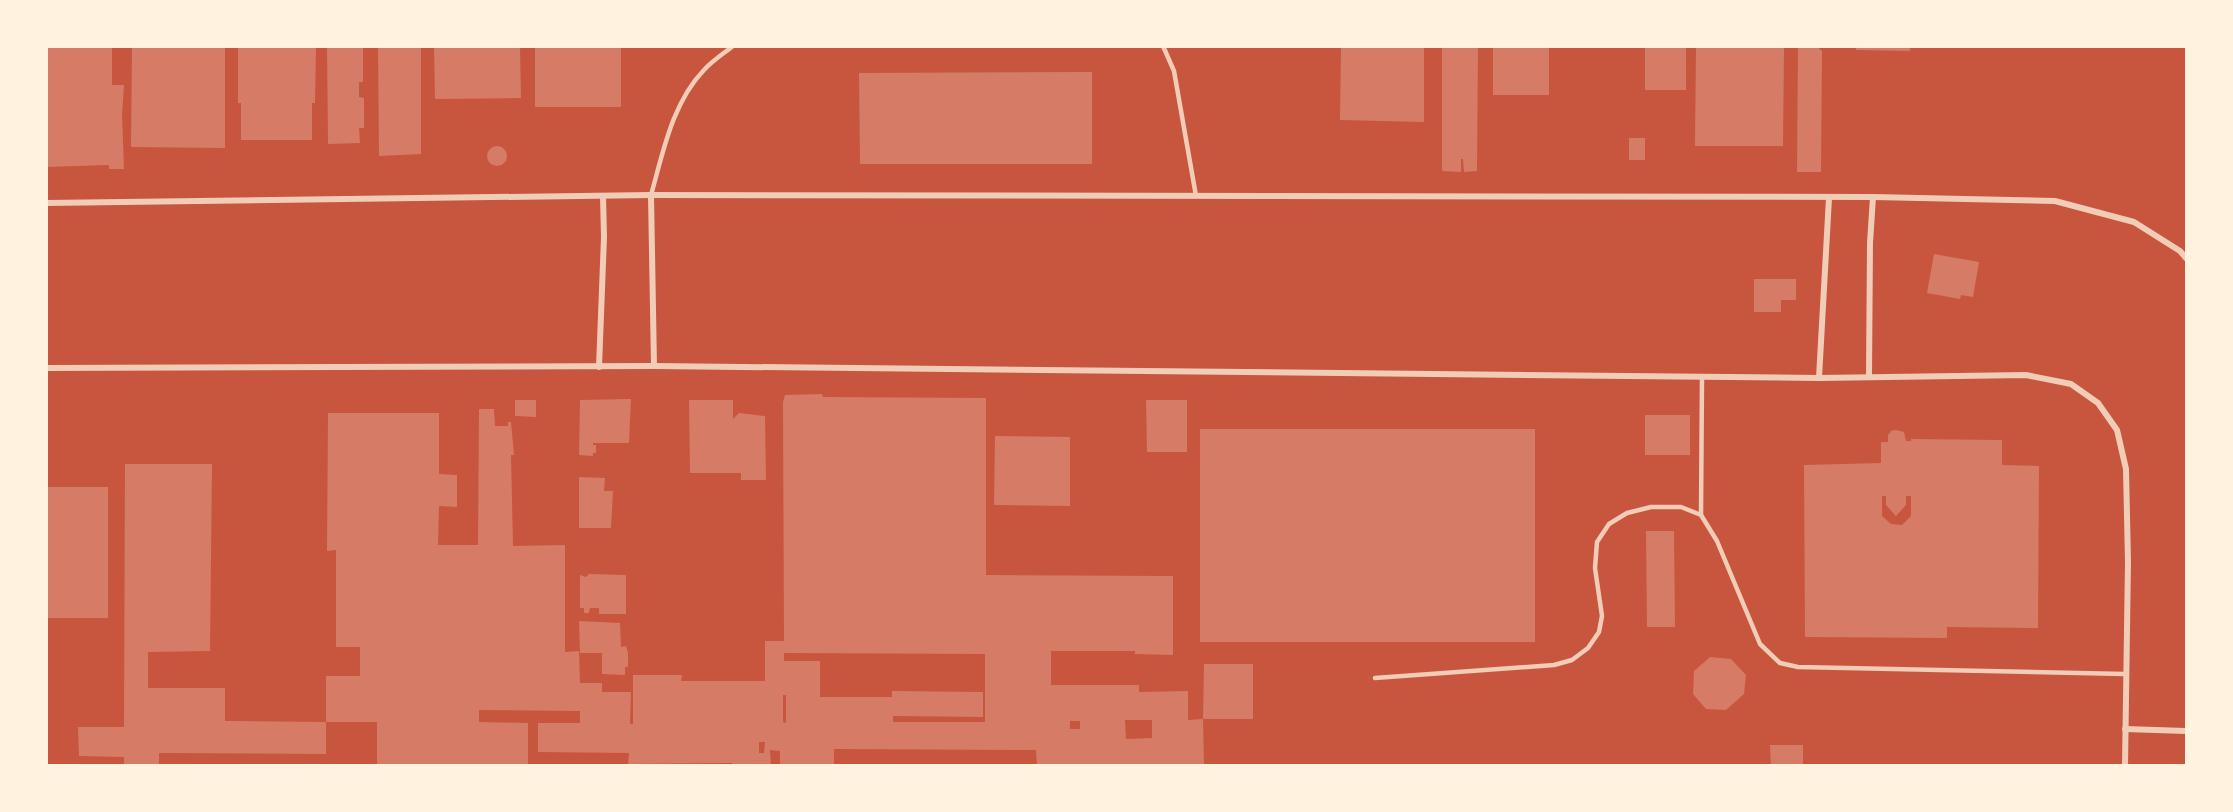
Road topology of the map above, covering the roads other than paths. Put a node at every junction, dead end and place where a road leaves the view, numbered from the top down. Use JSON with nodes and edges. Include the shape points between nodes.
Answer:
{"nodes":[{"id":1,"x":733,"y":46,"type":"edge"},
{"id":2,"x":1163,"y":46,"type":"edge"},
{"id":3,"x":651,"y":195,"type":"junction"},
{"id":4,"x":603,"y":196,"type":"junction"},
{"id":5,"x":1196,"y":196,"type":"junction"},
{"id":6,"x":1873,"y":197,"type":"junction"},
{"id":7,"x":1829,"y":198,"type":"junction"},
{"id":8,"x":46,"y":202,"type":"edge"},
{"id":9,"x":2187,"y":258,"type":"edge"},
{"id":10,"x":654,"y":366,"type":"junction"},
{"id":11,"x":599,"y":367,"type":"junction"},
{"id":12,"x":46,"y":368,"type":"edge"},
{"id":13,"x":1869,"y":376,"type":"junction"},
{"id":14,"x":1702,"y":377,"type":"junction"},
{"id":15,"x":1820,"y":378,"type":"junction"},
{"id":16,"x":1701,"y":516,"type":"junction"},
{"id":17,"x":2125,"y":674,"type":"junction"},
{"id":18,"x":1375,"y":678,"type":"dead end"},
{"id":19,"x":2125,"y":729,"type":"junction"},
{"id":20,"x":2187,"y":731,"type":"edge"},
{"id":21,"x":2125,"y":765,"type":"edge"}],
"edges":[{"from":1,"to":3,"type":"lane","via":[[703,71],[678,107]]},
{"from":2,"to":5,"type":"lane","via":[[1174,71]]},
{"from":3,"to":4,"type":"street"},
{"from":3,"to":5,"type":"street"},
{"from":3,"to":10,"type":"street"},
{"from":4,"to":8,"type":"street"},
{"from":4,"to":11,"type":"street"},
{"from":5,"to":7,"type":"street"},
{"from":6,"to":7,"type":"street"},
{"from":6,"to":9,"type":"street","via":[[2055,201],[2134,222]]},
{"from":6,"to":13,"type":"street"},
{"from":7,"to":15,"type":"street"},
{"from":10,"to":11,"type":"street"},
{"from":10,"to":14,"type":"street"},
{"from":11,"to":12,"type":"street"},
{"from":13,"to":15,"type":"street"},
{"from":13,"to":17,"type":"street","via":[[2026,375],[2072,384],[2098,403],[2117,430],[2126,469]]},
{"from":14,"to":15,"type":"street"},
{"from":14,"to":16,"type":"lane"},
{"from":16,"to":17,"type":"lane","via":[[1717,541],[1760,644],[1780,663],[1798,667]]},
{"from":16,"to":18,"type":"lane","via":[[1681,507],[1651,507],[1627,513],[1609,524],[1597,542],[1595,568],[1602,616],[1599,632],[1588,648],[1572,660],[1535,667]]},
{"from":17,"to":19,"type":"street"},
{"from":19,"to":20,"type":"street"},
{"from":19,"to":21,"type":"street"}]}
